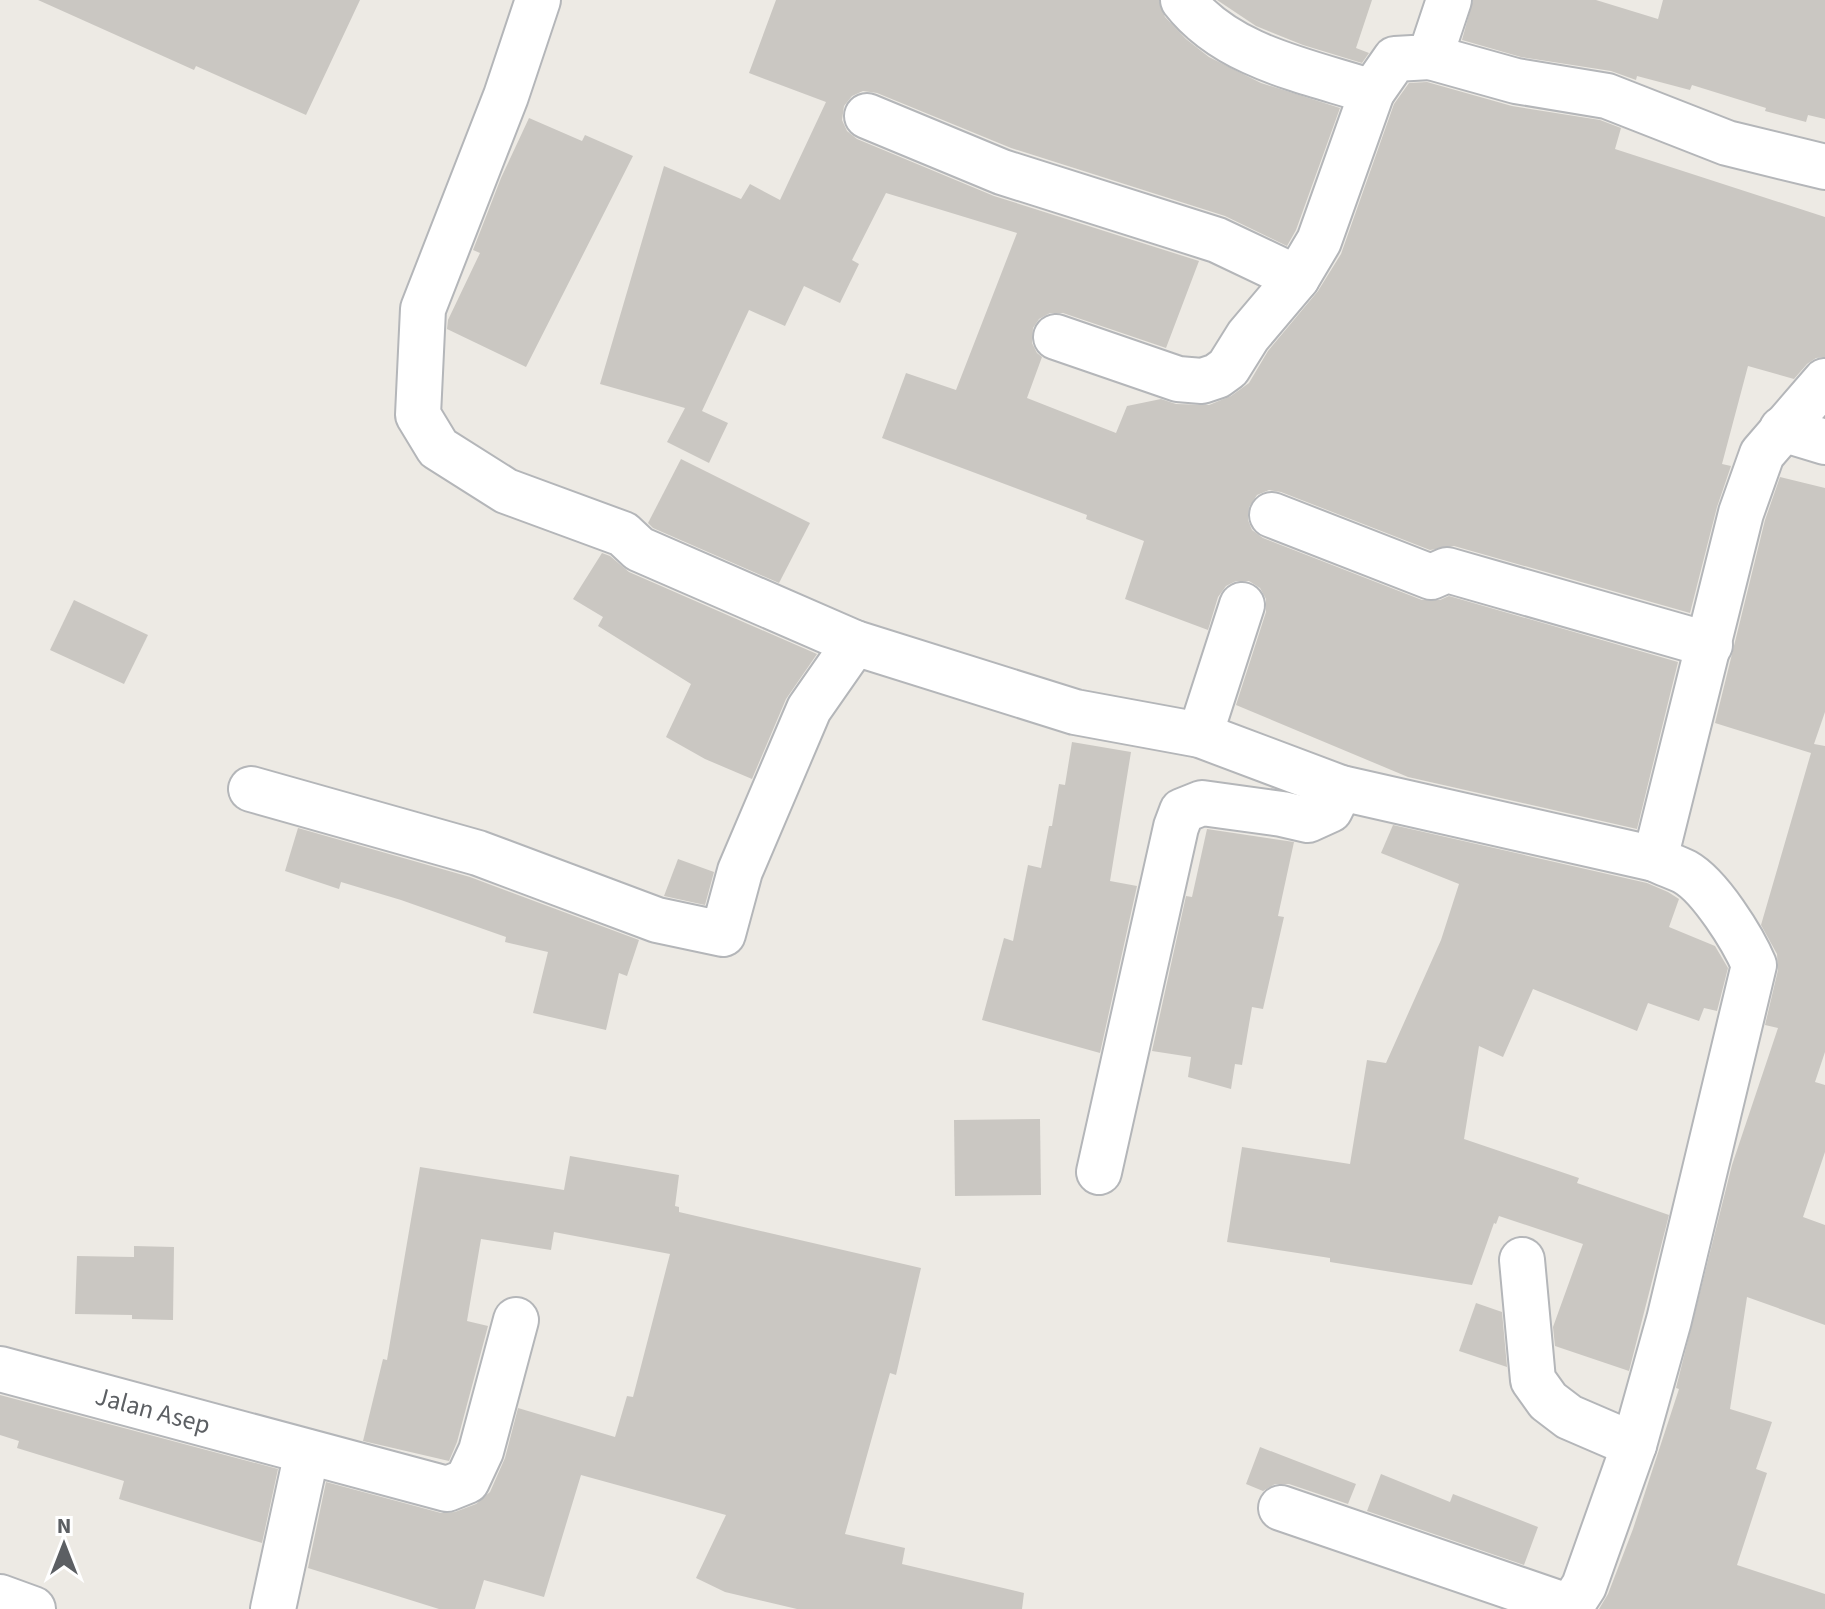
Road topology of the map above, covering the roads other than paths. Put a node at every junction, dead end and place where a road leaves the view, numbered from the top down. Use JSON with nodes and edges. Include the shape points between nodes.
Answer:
{"nodes":[{"id":1,"x":538,"y":0,"type":"edge"},
{"id":2,"x":1183,"y":0,"type":"edge"},
{"id":3,"x":1449,"y":0,"type":"edge"},
{"id":4,"x":1430,"y":57,"type":"junction"},
{"id":5,"x":1372,"y":92,"type":"junction"},
{"id":6,"x":867,"y":116,"type":"dead end"},
{"id":7,"x":1825,"y":167,"type":"edge"},
{"id":8,"x":1297,"y":278,"type":"junction"},
{"id":9,"x":1056,"y":337,"type":"dead end"},
{"id":10,"x":1825,"y":381,"type":"edge"},
{"id":11,"x":1782,"y":429,"type":"junction"},
{"id":12,"x":1825,"y":442,"type":"edge"},
{"id":13,"x":1272,"y":515,"type":"dead end"},
{"id":14,"x":1242,"y":605,"type":"dead end"},
{"id":15,"x":855,"y":643,"type":"junction"},
{"id":16,"x":1710,"y":645,"type":"junction"},
{"id":17,"x":1200,"y":735,"type":"junction"},
{"id":18,"x":1341,"y":788,"type":"junction"},
{"id":19,"x":251,"y":789,"type":"dead end"},
{"id":20,"x":1655,"y":859,"type":"junction"},
{"id":21,"x":1099,"y":1172,"type":"dead end"},
{"id":22,"x":1522,"y":1260,"type":"dead end"},
{"id":23,"x":516,"y":1320,"type":"dead end"},
{"id":24,"x":0,"y":1369,"type":"edge"},
{"id":25,"x":1634,"y":1445,"type":"junction"},
{"id":26,"x":307,"y":1452,"type":"junction"},
{"id":27,"x":1281,"y":1508,"type":"dead end"},
{"id":28,"x":0,"y":1597,"type":"edge"},
{"id":29,"x":1570,"y":1608,"type":"edge"},
{"id":30,"x":33,"y":1609,"type":"edge"},
{"id":31,"x":273,"y":1609,"type":"edge"}],
"edges":[{"from":1,"to":15,"type":"street","via":[[423,309],[418,415],[438,448],[506,491],[623,534],[639,549]]},
{"from":2,"to":5,"type":"street","via":[[1234,43],[1267,59]]},
{"from":3,"to":4,"type":"street"},
{"from":4,"to":5,"type":"street","via":[[1395,59]]},
{"from":4,"to":7,"type":"street","via":[[1516,81],[1607,96],[1727,143]]},
{"from":5,"to":8,"type":"street","via":[[1319,241]]},
{"from":6,"to":8,"type":"street","via":[[1002,172],[1217,240]]},
{"from":8,"to":9,"type":"street","via":[[1228,368],[1202,381],[1178,379]]},
{"from":10,"to":11,"type":"street"},
{"from":11,"to":12,"type":"street"},
{"from":11,"to":16,"type":"street","via":[[1762,454],[1741,513]]},
{"from":13,"to":16,"type":"street","via":[[1431,577],[1447,570]]},
{"from":14,"to":17,"type":"street"},
{"from":15,"to":17,"type":"street","via":[[1075,712]]},
{"from":15,"to":19,"type":"street","via":[[809,709],[740,871],[723,934],[657,920],[478,853]]},
{"from":16,"to":20,"type":"street"},
{"from":17,"to":18,"type":"street"},
{"from":18,"to":20,"type":"street"},
{"from":18,"to":21,"type":"street","via":[[1330,810],[1308,820],[1202,803],[1182,811]]},
{"from":20,"to":25,"type":"street","via":[[1688,874],[1726,914],[1754,965]]},
{"from":22,"to":25,"type":"street","via":[[1533,1380],[1569,1417]]},
{"from":23,"to":26,"type":"street","name":"Jalan Asep","via":[[481,1451],[467,1481],[447,1489]]},
{"from":24,"to":26,"type":"street","name":"Jalan Asep"},
{"from":25,"to":29,"type":"street","via":[[1584,1586]]},
{"from":26,"to":31,"type":"street"},
{"from":27,"to":29,"type":"street"},
{"from":28,"to":30,"type":"street"}]}
